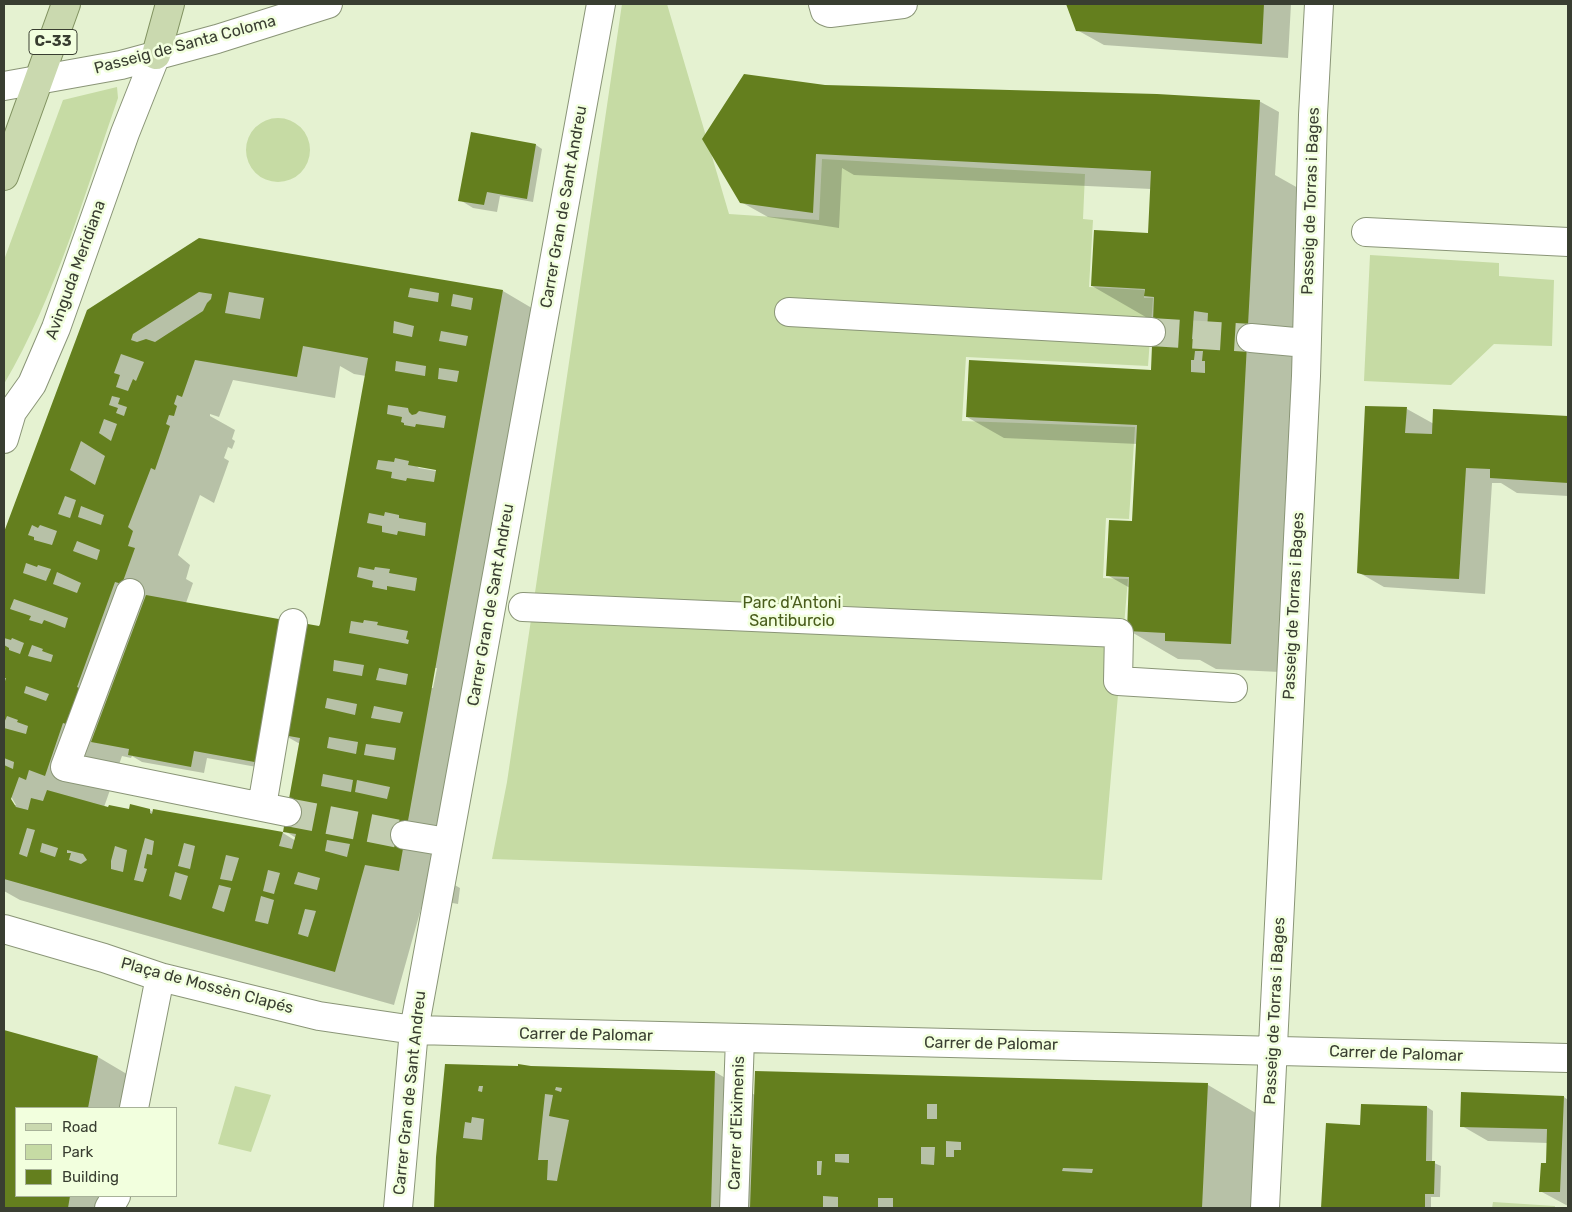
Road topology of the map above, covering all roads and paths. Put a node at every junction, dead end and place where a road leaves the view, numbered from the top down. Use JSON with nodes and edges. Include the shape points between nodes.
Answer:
{"nodes":[{"id":1,"x":66,"y":4,"type":"edge"},
{"id":2,"x":170,"y":4,"type":"edge"},
{"id":3,"x":328,"y":4,"type":"edge"},
{"id":4,"x":601,"y":4,"type":"edge"},
{"id":5,"x":823,"y":4,"type":"edge"},
{"id":6,"x":903,"y":4,"type":"edge"},
{"id":7,"x":1319,"y":4,"type":"edge"},
{"id":8,"x":156,"y":55,"type":"junction"},
{"id":9,"x":40,"y":80,"type":"junction"},
{"id":10,"x":4,"y":86,"type":"edge"},
{"id":11,"x":4,"y":176,"type":"edge"},
{"id":12,"x":1366,"y":232,"type":"dead end"},
{"id":13,"x":1568,"y":242,"type":"edge"},
{"id":14,"x":789,"y":312,"type":"dead end"},
{"id":15,"x":1151,"y":332,"type":"tunnel mouth"},
{"id":16,"x":1250,"y":338,"type":"tunnel mouth"},
{"id":17,"x":1306,"y":343,"type":"junction"},
{"id":18,"x":8,"y":416,"type":"edge"},
{"id":19,"x":4,"y":440,"type":"edge"},
{"id":20,"x":130,"y":593,"type":"dead end"},
{"id":21,"x":523,"y":607,"type":"dead end"},
{"id":22,"x":293,"y":623,"type":"dead end"},
{"id":23,"x":1233,"y":688,"type":"dead end"},
{"id":24,"x":405,"y":835,"type":"tunnel mouth"},
{"id":25,"x":448,"y":842,"type":"junction"},
{"id":26,"x":4,"y":929,"type":"edge"},
{"id":27,"x":160,"y":977,"type":"junction"},
{"id":28,"x":414,"y":1030,"type":"junction"},
{"id":29,"x":740,"y":1038,"type":"junction"},
{"id":30,"x":1272,"y":1051,"type":"junction"},
{"id":31,"x":1568,"y":1058,"type":"edge"},
{"id":32,"x":134,"y":1107,"type":"edge"},
{"id":33,"x":115,"y":1197,"type":"edge"},
{"id":34,"x":108,"y":1208,"type":"edge"},
{"id":35,"x":398,"y":1208,"type":"edge"},
{"id":36,"x":734,"y":1208,"type":"edge"},
{"id":37,"x":1264,"y":1208,"type":"edge"}],
"edges":[{"from":1,"to":9,"type":"main road","number":"C-33"},
{"from":2,"to":8,"type":"main road"},
{"from":3,"to":8,"type":"street","name":"Passeig de Santa Coloma"},
{"from":4,"to":25,"type":"street","name":"Carrer Gran de Sant Andreu"},
{"from":5,"to":6,"type":"street","via":[[825,11],[830,13]]},
{"from":7,"to":17,"type":"street","name":"Passeig de Torras i Bages"},
{"from":8,"to":9,"type":"street","name":"Passeig de Santa Coloma","via":[[122,66]]},
{"from":8,"to":18,"type":"street","name":"Avinguda Meridiana","via":[[56,328],[32,384]]},
{"from":9,"to":10,"type":"street"},
{"from":9,"to":11,"type":"main road"},
{"from":12,"to":13,"type":"street"},
{"from":14,"to":15,"type":"street"},
{"from":16,"to":17,"type":"street"},
{"from":17,"to":30,"type":"street","name":"Passeig de Torras i Bages"},
{"from":18,"to":19,"type":"street","name":"Avinguda Meridiana"},
{"from":20,"to":22,"type":"street","via":[[65,767],[274,809]]},
{"from":21,"to":23,"type":"street","via":[[1119,633],[1118,681]]},
{"from":24,"to":25,"type":"street"},
{"from":25,"to":28,"type":"street","name":"Carrer Gran de Sant Andreu"},
{"from":26,"to":27,"type":"street","name":"Plaça de Mossèn Clapés"},
{"from":27,"to":28,"type":"street","name":"Plaça de Mossèn Clapés","via":[[319,1016]]},
{"from":27,"to":32,"type":"street"},
{"from":28,"to":29,"type":"street","name":"Carrer de Palomar"},
{"from":28,"to":35,"type":"street","name":"Carrer Gran de Sant Andreu"},
{"from":29,"to":30,"type":"street","name":"Carrer de Palomar"},
{"from":29,"to":36,"type":"street","name":"Carrer d'Eiximenis"},
{"from":30,"to":31,"type":"street","name":"Carrer de Palomar"},
{"from":30,"to":37,"type":"street","name":"Passeig de Torras i Bages"},
{"from":33,"to":34,"type":"street"}]}
